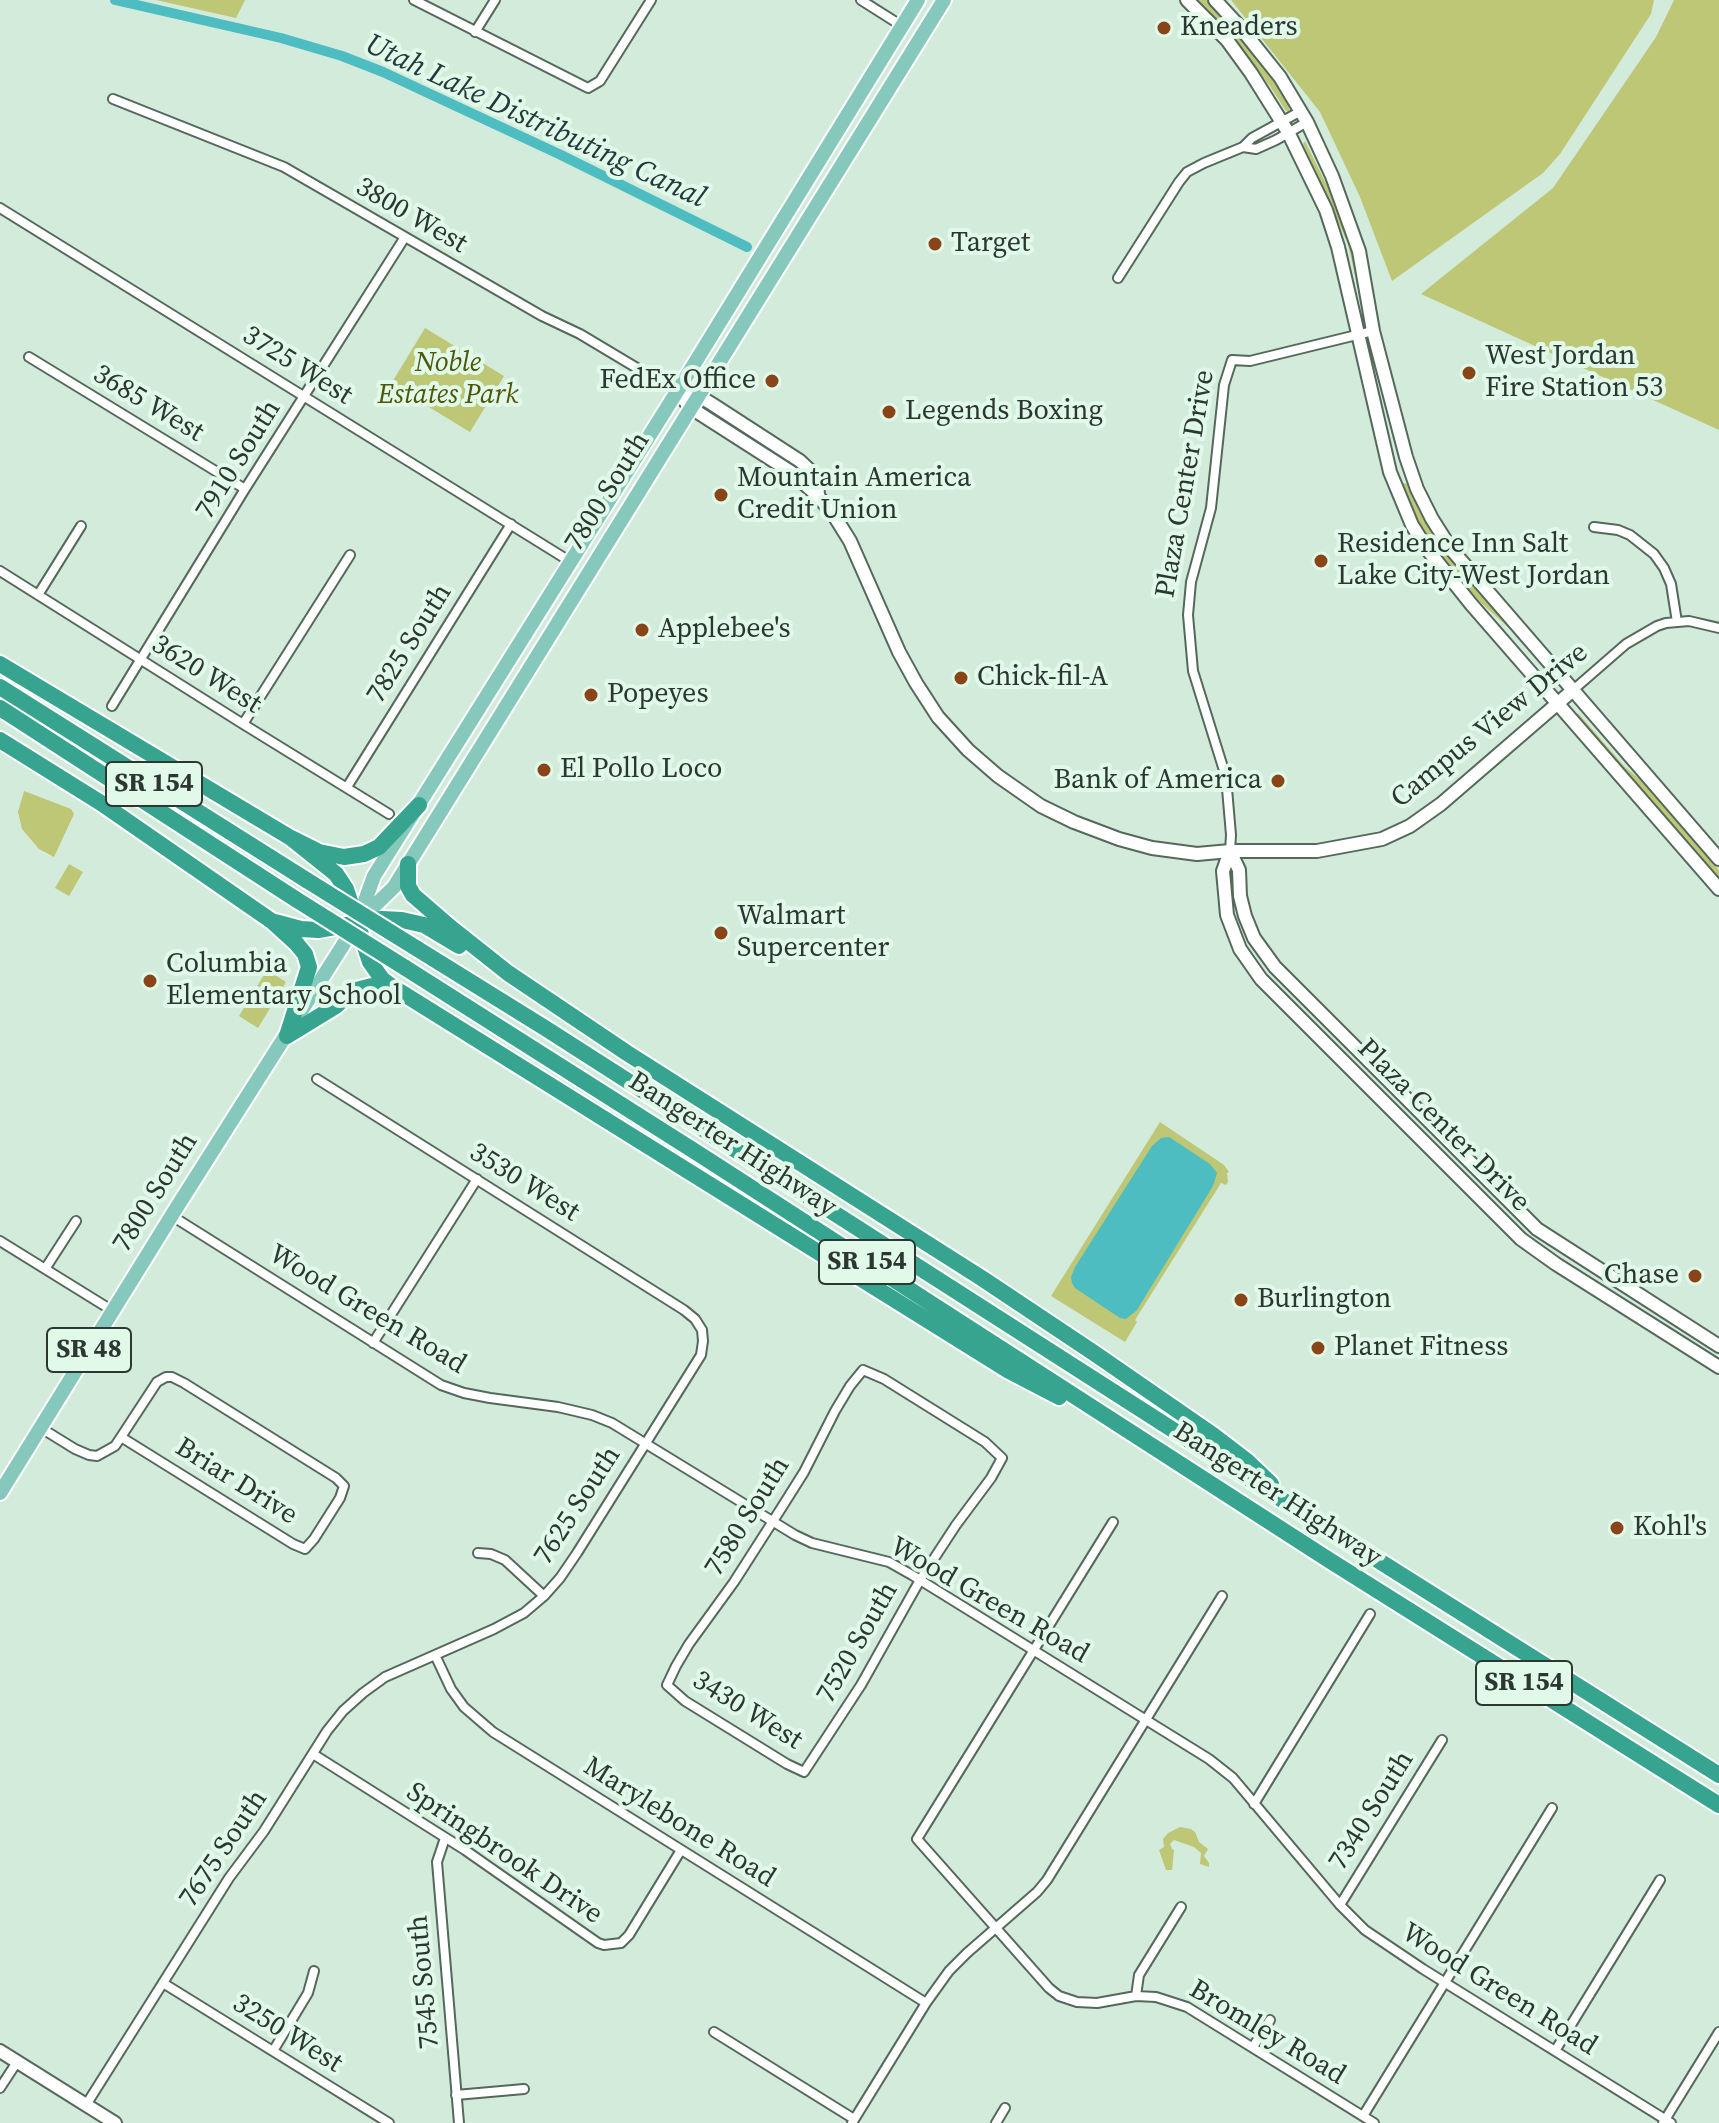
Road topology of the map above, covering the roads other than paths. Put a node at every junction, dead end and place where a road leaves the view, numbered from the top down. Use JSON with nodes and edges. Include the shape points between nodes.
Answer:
{"nodes":[{"id":1,"x":414,"y":0,"type":"edge"},
{"id":2,"x":495,"y":0,"type":"edge"},
{"id":3,"x":651,"y":0,"type":"edge"},
{"id":4,"x":861,"y":0,"type":"edge"},
{"id":5,"x":918,"y":0,"type":"edge"},
{"id":6,"x":944,"y":0,"type":"edge"},
{"id":7,"x":1187,"y":0,"type":"edge"},
{"id":8,"x":1215,"y":0,"type":"edge"},
{"id":9,"x":902,"y":26,"type":"junction"},
{"id":10,"x":475,"y":32,"type":"junction"},
{"id":11,"x":113,"y":99,"type":"dead end"},
{"id":12,"x":1304,"y":116,"type":"junction"},
{"id":13,"x":1285,"y":127,"type":"junction"},
{"id":14,"x":804,"y":186,"type":"junction"},
{"id":15,"x":0,"y":208,"type":"edge"},
{"id":16,"x":405,"y":237,"type":"junction"},
{"id":17,"x":781,"y":262,"type":"junction"},
{"id":18,"x":1118,"y":278,"type":"dead end"},
{"id":19,"x":1373,"y":331,"type":"junction"},
{"id":20,"x":1358,"y":334,"type":"junction"},
{"id":21,"x":29,"y":357,"type":"dead end"},
{"id":22,"x":677,"y":392,"type":"junction"},
{"id":23,"x":305,"y":396,"type":"junction"},
{"id":24,"x":695,"y":402,"type":"junction"},
{"id":25,"x":245,"y":489,"type":"junction"},
{"id":26,"x":511,"y":524,"type":"junction"},
{"id":27,"x":81,"y":526,"type":"dead end"},
{"id":28,"x":1594,"y":527,"type":"dead end"},
{"id":29,"x":350,"y":555,"type":"dead end"},
{"id":30,"x":571,"y":562,"type":"junction"},
{"id":31,"x":0,"y":571,"type":"edge"},
{"id":32,"x":38,"y":595,"type":"junction"},
{"id":33,"x":1677,"y":622,"type":"junction"},
{"id":34,"x":1719,"y":628,"type":"edge"},
{"id":35,"x":141,"y":660,"type":"junction"},
{"id":36,"x":0,"y":664,"type":"edge"},
{"id":37,"x":0,"y":687,"type":"edge"},
{"id":38,"x":1572,"y":691,"type":"junction"},
{"id":39,"x":1558,"y":704,"type":"junction"},
{"id":40,"x":112,"y":706,"type":"dead end"},
{"id":41,"x":0,"y":708,"type":"edge"},
{"id":42,"x":243,"y":724,"type":"junction"},
{"id":43,"x":0,"y":740,"type":"edge"},
{"id":44,"x":347,"y":787,"type":"junction"},
{"id":45,"x":419,"y":805,"type":"junction"},
{"id":46,"x":389,"y":814,"type":"dead end"},
{"id":47,"x":291,"y":838,"type":"junction"},
{"id":48,"x":1230,"y":851,"type":"junction"},
{"id":49,"x":1719,"y":859,"type":"edge"},
{"id":50,"x":408,"y":864,"type":"junction"},
{"id":51,"x":1719,"y":889,"type":"edge"},
{"id":52,"x":273,"y":922,"type":"junction"},
{"id":53,"x":357,"y":923,"type":"junction"},
{"id":54,"x":508,"y":973,"type":"junction"},
{"id":55,"x":391,"y":986,"type":"junction"},
{"id":56,"x":287,"y":1036,"type":"junction"},
{"id":57,"x":317,"y":1079,"type":"dead end"},
{"id":58,"x":477,"y":1179,"type":"junction"},
{"id":59,"x":172,"y":1216,"type":"junction"},
{"id":60,"x":76,"y":1221,"type":"dead end"},
{"id":61,"x":0,"y":1241,"type":"edge"},
{"id":62,"x":45,"y":1269,"type":"junction"},
{"id":63,"x":113,"y":1311,"type":"junction"},
{"id":64,"x":702,"y":1330,"type":"joint"},
{"id":65,"x":373,"y":1343,"type":"junction"},
{"id":66,"x":1719,"y":1346,"type":"edge"},
{"id":67,"x":1718,"y":1364,"type":"edge"},
{"id":68,"x":863,"y":1370,"type":"joint"},
{"id":69,"x":41,"y":1428,"type":"junction"},
{"id":70,"x":121,"y":1437,"type":"junction"},
{"id":71,"x":645,"y":1442,"type":"junction"},
{"id":72,"x":1146,"y":1442,"type":"junction"},
{"id":73,"x":0,"y":1493,"type":"edge"},
{"id":74,"x":1295,"y":1508,"type":"junction"},
{"id":75,"x":772,"y":1521,"type":"junction"},
{"id":76,"x":1113,"y":1522,"type":"dead end"},
{"id":77,"x":478,"y":1553,"type":"dead end"},
{"id":78,"x":920,"y":1580,"type":"junction"},
{"id":79,"x":544,"y":1596,"type":"junction"},
{"id":80,"x":1222,"y":1596,"type":"dead end"},
{"id":81,"x":1370,"y":1614,"type":"dead end"},
{"id":82,"x":1034,"y":1651,"type":"junction"},
{"id":83,"x":435,"y":1655,"type":"junction"},
{"id":84,"x":1568,"y":1680,"type":"junction"},
{"id":85,"x":667,"y":1685,"type":"joint"},
{"id":86,"x":1146,"y":1720,"type":"junction"},
{"id":87,"x":1442,"y":1740,"type":"dead end"},
{"id":88,"x":313,"y":1754,"type":"junction"},
{"id":89,"x":1719,"y":1762,"type":"edge"},
{"id":90,"x":804,"y":1772,"type":"joint"},
{"id":91,"x":1719,"y":1775,"type":"edge"},
{"id":92,"x":1254,"y":1804,"type":"junction"},
{"id":93,"x":1719,"y":1805,"type":"edge"},
{"id":94,"x":1552,"y":1808,"type":"dead end"},
{"id":95,"x":445,"y":1838,"type":"junction"},
{"id":96,"x":681,"y":1850,"type":"junction"},
{"id":97,"x":1660,"y":1880,"type":"dead end"},
{"id":98,"x":1340,"y":1905,"type":"junction"},
{"id":99,"x":1181,"y":1907,"type":"dead end"},
{"id":100,"x":996,"y":1927,"type":"junction"},
{"id":101,"x":314,"y":1971,"type":"dead end"},
{"id":102,"x":1444,"y":1982,"type":"junction"},
{"id":103,"x":163,"y":1983,"type":"junction"},
{"id":104,"x":1136,"y":1996,"type":"junction"},
{"id":105,"x":926,"y":2003,"type":"junction"},
{"id":106,"x":1270,"y":2020,"type":"dead end"},
{"id":107,"x":714,"y":2032,"type":"dead end"},
{"id":108,"x":1719,"y":2032,"type":"edge"},
{"id":109,"x":1253,"y":2047,"type":"junction"},
{"id":110,"x":0,"y":2051,"type":"edge"},
{"id":111,"x":273,"y":2051,"type":"junction"},
{"id":112,"x":1555,"y":2051,"type":"junction"},
{"id":113,"x":17,"y":2062,"type":"junction"},
{"id":114,"x":0,"y":2088,"type":"edge"},
{"id":115,"x":524,"y":2089,"type":"dead end"},
{"id":116,"x":456,"y":2095,"type":"junction"},
{"id":117,"x":86,"y":2105,"type":"junction"},
{"id":118,"x":1005,"y":2108,"type":"dead end"},
{"id":119,"x":1363,"y":2116,"type":"junction"},
{"id":120,"x":853,"y":2121,"type":"edge"},
{"id":121,"x":1666,"y":2122,"type":"edge"},
{"id":122,"x":115,"y":2123,"type":"edge"},
{"id":123,"x":389,"y":2123,"type":"edge"},
{"id":124,"x":459,"y":2123,"type":"edge"},
{"id":125,"x":996,"y":2123,"type":"edge"},
{"id":126,"x":1374,"y":2123,"type":"edge"}],
"edges":[{"from":1,"to":10,"type":"street"},
{"from":2,"to":10,"type":"street"},
{"from":3,"to":10,"type":"street","via":[[600,81],[588,88]]},
{"from":4,"to":9,"type":"street"},
{"from":5,"to":9,"type":"main road","name":"7800 South"},
{"from":6,"to":17,"type":"main road","name":"7800 South"},
{"from":7,"to":13,"type":"street","via":[[1227,40]]},
{"from":8,"to":12,"type":"street","via":[[1280,77]]},
{"from":9,"to":14,"type":"main road","name":"7800 South"},
{"from":11,"to":16,"type":"street","name":"3800 West","via":[[284,167]]},
{"from":12,"to":13,"type":"street"},
{"from":12,"to":19,"type":"street","via":[[1359,251]]},
{"from":13,"to":18,"type":"street","via":[[1252,138],[1183,177]]},
{"from":13,"to":20,"type":"street","via":[[1326,210]]},
{"from":14,"to":17,"type":"main road","via":[[809,191],[806,199],[782,237]]},
{"from":14,"to":22,"type":"main road","name":"7800 South"},
{"from":15,"to":23,"type":"street","name":"3725 West"},
{"from":16,"to":22,"type":"street","name":"3800 West"},
{"from":16,"to":23,"type":"street","name":"7910 South"},
{"from":17,"to":24,"type":"main road","name":"7800 South"},
{"from":19,"to":20,"type":"street","name":"Plaza Center Drive"},
{"from":19,"to":38,"type":"street","via":[[1406,457],[1432,519],[1451,549]]},
{"from":20,"to":39,"type":"street","via":[[1390,472],[1412,525],[1471,604]]},
{"from":20,"to":48,"type":"street","name":"Plaza Center Drive","via":[[1250,361],[1232,360],[1224,385],[1211,508],[1191,582],[1188,615],[1198,693],[1226,777]]},
{"from":21,"to":25,"type":"street","name":"3685 West"},
{"from":22,"to":24,"type":"street","name":"Campus View Drive"},
{"from":22,"to":30,"type":"main road","name":"7800 South"},
{"from":23,"to":25,"type":"street","name":"7910 South"},
{"from":23,"to":26,"type":"street","name":"3725 West"},
{"from":24,"to":48,"type":"street","name":"Campus View Drive","via":[[791,472],[835,517],[916,683],[980,761],[1041,806],[1095,831],[1177,852]]},
{"from":24,"to":50,"type":"main road","name":"7800 South"},
{"from":25,"to":35,"type":"street","name":"7910 South"},
{"from":26,"to":30,"type":"street","name":"3725 West"},
{"from":26,"to":44,"type":"street","name":"7825 South"},
{"from":27,"to":32,"type":"street"},
{"from":28,"to":33,"type":"street","via":[[1630,535],[1654,554],[1671,584]]},
{"from":29,"to":42,"type":"street"},
{"from":30,"to":45,"type":"main road","name":"7800 South"},
{"from":31,"to":32,"type":"street","name":"3620 West"},
{"from":32,"to":35,"type":"street","name":"3620 West"},
{"from":33,"to":34,"type":"street","name":"Campus View Drive"},
{"from":33,"to":38,"type":"street","name":"Campus View Drive","via":[[1641,634]]},
{"from":35,"to":40,"type":"street","name":"7910 South"},
{"from":35,"to":42,"type":"street","name":"3620 West"},
{"from":36,"to":47,"type":"highway"},
{"from":37,"to":74,"type":"highway","name":"Bangerter Highway","number":"SR 154","bridge":true},
{"from":38,"to":39,"type":"street","name":"Campus View Drive"},
{"from":38,"to":49,"type":"street"},
{"from":39,"to":48,"type":"street","name":"Campus View Drive","via":[[1441,804],[1396,833],[1317,851]]},
{"from":39,"to":51,"type":"street"},
{"from":41,"to":72,"type":"highway","name":"Bangerter Highway","number":"SR 154","bridge":true},
{"from":42,"to":44,"type":"street","name":"3620 West"},
{"from":43,"to":52,"type":"highway"},
{"from":44,"to":46,"type":"street","name":"3620 West"},
{"from":45,"to":47,"type":"highway","via":[[379,847],[364,854],[319,852]]},
{"from":45,"to":53,"type":"main road","name":"7800 South","via":[[374,876]]},
{"from":47,"to":53,"type":"highway","via":[[336,874]]},
{"from":48,"to":66,"type":"street","name":"Plaza Center Drive","via":[[1254,938],[1275,967],[1537,1229]]},
{"from":48,"to":67,"type":"street","name":"Plaza Center Drive","via":[[1223,871],[1227,915],[1240,949],[1261,979],[1521,1239]]},
{"from":50,"to":53,"type":"main road","name":"7800 South","via":[[394,887]]},
{"from":50,"to":54,"type":"highway","via":[[413,895]]},
{"from":52,"to":53,"type":"highway","via":[[318,930]]},
{"from":52,"to":56,"type":"highway","via":[[300,947],[309,967]]},
{"from":53,"to":54,"type":"highway","via":[[414,922]]},
{"from":53,"to":55,"type":"highway","via":[[370,962]]},
{"from":53,"to":56,"type":"main road","name":"7800 South","number":"SR 48"},
{"from":54,"to":74,"type":"highway","via":[[1094,1353],[1224,1443]]},
{"from":55,"to":56,"type":"highway","via":[[352,991]]},
{"from":55,"to":72,"type":"highway","via":[[1009,1371]]},
{"from":56,"to":59,"type":"main road","name":"7800 South","number":"SR 48"},
{"from":57,"to":58,"type":"street","name":"3530 West"},
{"from":58,"to":64,"type":"street","name":"3530 West","via":[[684,1310]]},
{"from":58,"to":65,"type":"street"},
{"from":59,"to":63,"type":"main road","name":"7800 South","number":"SR 48"},
{"from":59,"to":65,"type":"street","name":"Wood Green Road"},
{"from":60,"to":62,"type":"street"},
{"from":61,"to":62,"type":"street"},
{"from":62,"to":63,"type":"street"},
{"from":63,"to":69,"type":"main road","name":"7800 South","number":"SR 48"},
{"from":64,"to":71,"type":"street","name":"7625 South","via":[[701,1355]]},
{"from":65,"to":71,"type":"street","name":"Wood Green Road","via":[[441,1385],[592,1415]]},
{"from":68,"to":75,"type":"street","name":"7580 South"},
{"from":68,"to":78,"type":"street","name":"7520 South","via":[[985,1442],[1002,1458]]},
{"from":69,"to":70,"type":"street","via":[[97,1456]]},
{"from":69,"to":73,"type":"main road","name":"7800 South","number":"SR 48"},
{"from":70,"to":70,"type":"street","name":"Briar Drive","via":[[305,1549],[344,1486],[172,1377],[153,1386]]},
{"from":71,"to":75,"type":"street","name":"Wood Green Road"},
{"from":71,"to":79,"type":"street","name":"7625 South"},
{"from":72,"to":93,"type":"highway","name":"Bangerter Highway","number":"SR 154"},
{"from":74,"to":84,"type":"highway","name":"Bangerter Highway","number":"SR 154"},
{"from":75,"to":78,"type":"street","name":"Wood Green Road","via":[[812,1543],[889,1562]]},
{"from":75,"to":85,"type":"street","name":"7580 South"},
{"from":76,"to":82,"type":"street"},
{"from":77,"to":79,"type":"street","via":[[505,1560]]},
{"from":78,"to":82,"type":"street","name":"Wood Green Road"},
{"from":78,"to":90,"type":"street","name":"7520 South"},
{"from":79,"to":83,"type":"street","name":"7625 South","via":[[524,1613]]},
{"from":80,"to":86,"type":"street"},
{"from":81,"to":92,"type":"street"},
{"from":82,"to":86,"type":"street","name":"Wood Green Road"},
{"from":82,"to":100,"type":"street","name":"Bromley Road","via":[[917,1839]]},
{"from":83,"to":88,"type":"street","name":"7675 South","via":[[363,1693],[343,1711]]},
{"from":83,"to":96,"type":"street","name":"Marylebone Road","via":[[451,1689],[479,1722]]},
{"from":84,"to":89,"type":"highway","via":[[1633,1710]]},
{"from":84,"to":91,"type":"highway","name":"Bangerter Highway","number":"SR 154"},
{"from":85,"to":90,"type":"street","name":"3430 West"},
{"from":86,"to":92,"type":"street","name":"Wood Green Road","via":[[1209,1759]]},
{"from":86,"to":100,"type":"street","via":[[1047,1880]]},
{"from":87,"to":98,"type":"street","name":"7340 South"},
{"from":88,"to":95,"type":"street","name":"Springbrook Drive"},
{"from":88,"to":103,"type":"street","name":"7675 South"},
{"from":92,"to":98,"type":"street","name":"Wood Green Road"},
{"from":94,"to":102,"type":"street"},
{"from":95,"to":96,"type":"street","name":"Springbrook Drive","via":[[598,1943],[611,1946],[629,1935]]},
{"from":95,"to":116,"type":"street","name":"7545 South","via":[[437,1862]]},
{"from":96,"to":105,"type":"street","name":"Marylebone Road"},
{"from":97,"to":112,"type":"street"},
{"from":98,"to":102,"type":"street","name":"Wood Green Road","via":[[1378,1940]]},
{"from":99,"to":104,"type":"street","via":[[1139,1975]]},
{"from":100,"to":104,"type":"street","name":"Bromley Road","via":[[1059,1996],[1097,2003]]},
{"from":100,"to":105,"type":"street","via":[[949,1971]]},
{"from":101,"to":111,"type":"street","via":[[308,1993]]},
{"from":102,"to":112,"type":"street","name":"Wood Green Road"},
{"from":102,"to":119,"type":"street"},
{"from":103,"to":111,"type":"street","name":"3250 West"},
{"from":103,"to":117,"type":"street","name":"7675 South"},
{"from":104,"to":109,"type":"street","name":"Bromley Road","via":[[1187,2007]]},
{"from":105,"to":120,"type":"street"},
{"from":106,"to":109,"type":"street"},
{"from":107,"to":120,"type":"street"},
{"from":108,"to":121,"type":"street"},
{"from":109,"to":119,"type":"street","name":"Bromley Road"},
{"from":110,"to":113,"type":"street"},
{"from":111,"to":123,"type":"street","name":"3250 West"},
{"from":112,"to":121,"type":"street","name":"Wood Green Road"},
{"from":113,"to":114,"type":"street"},
{"from":113,"to":117,"type":"street"},
{"from":115,"to":116,"type":"street"},
{"from":116,"to":124,"type":"street","name":"7545 South"},
{"from":117,"to":122,"type":"street"},
{"from":118,"to":125,"type":"street"},
{"from":119,"to":126,"type":"street","name":"Bromley Road"}]}
